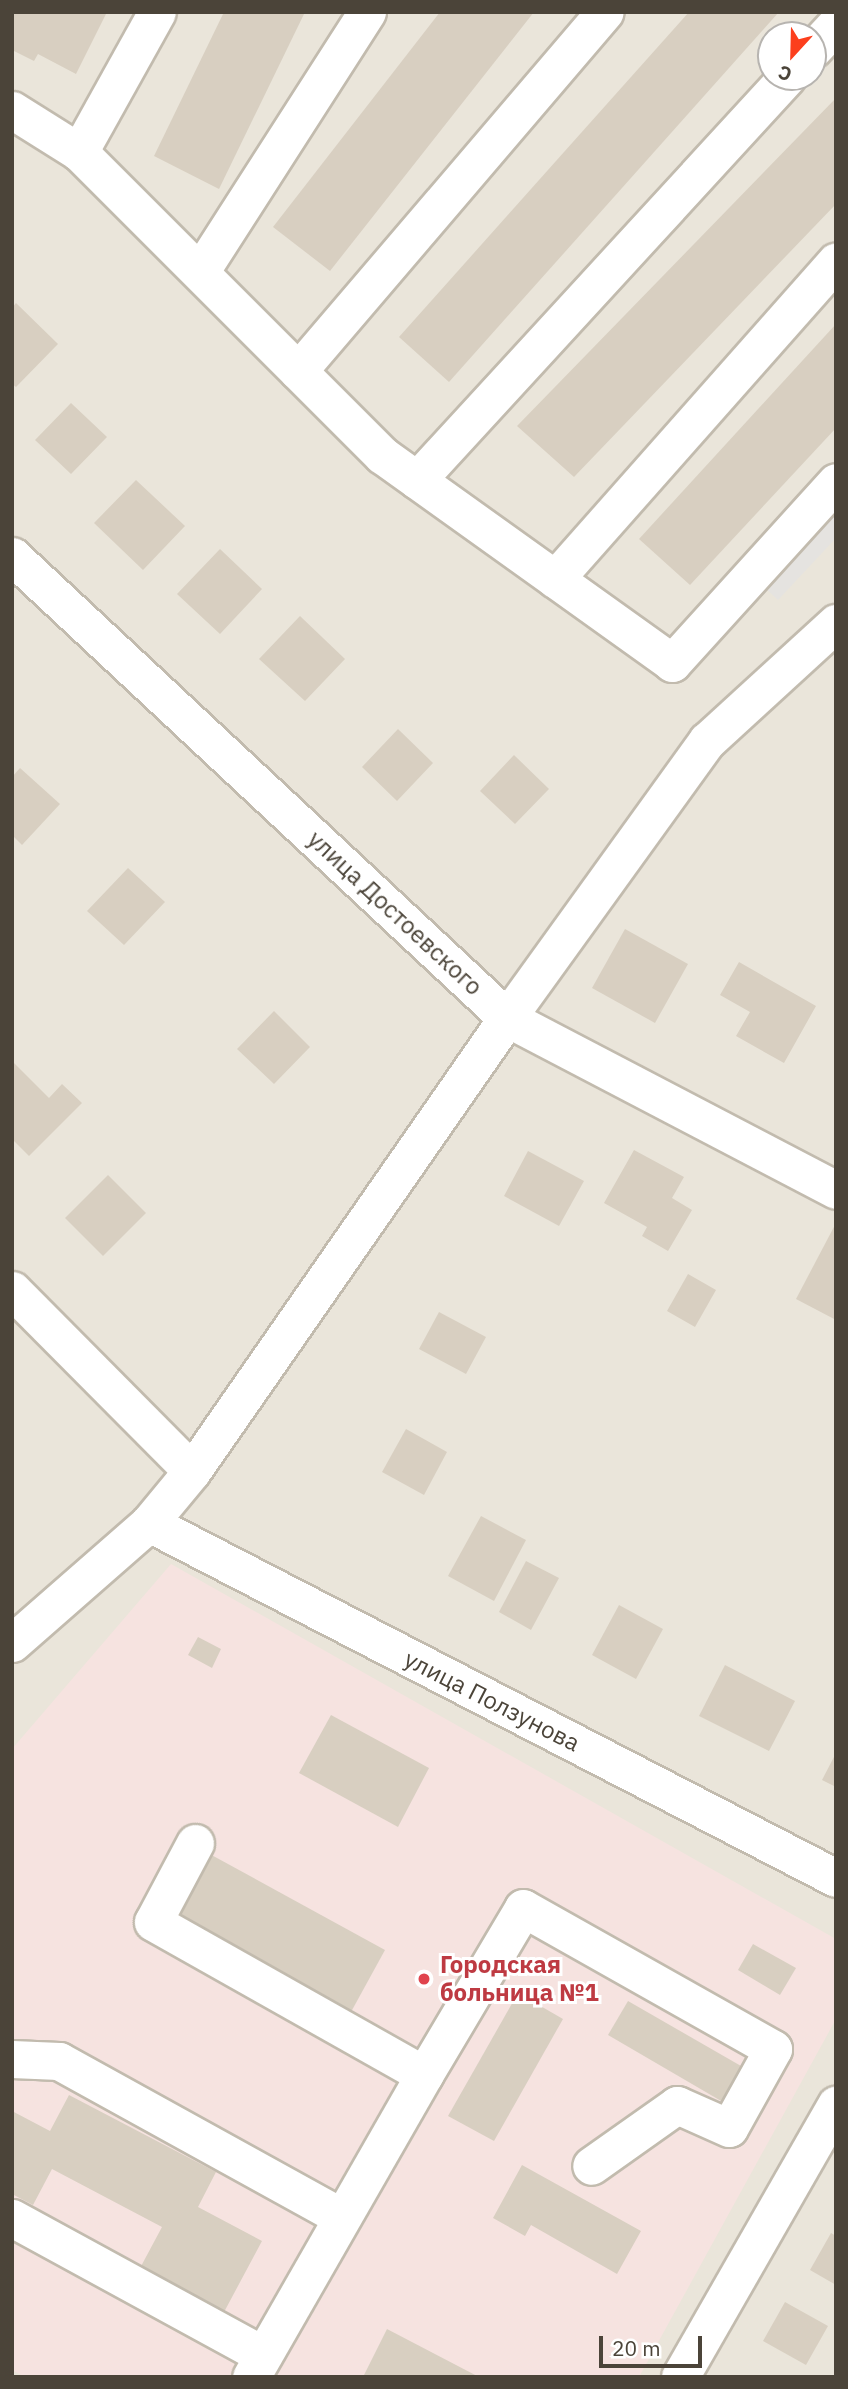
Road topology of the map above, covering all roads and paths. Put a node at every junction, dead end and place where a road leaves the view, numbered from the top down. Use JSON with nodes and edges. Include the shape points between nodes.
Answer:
{"nodes":[{"id":1,"x":157,"y":12,"type":"edge"},
{"id":2,"x":367,"y":12,"type":"edge"},
{"id":3,"x":605,"y":12,"type":"edge"},
{"id":4,"x":775,"y":91,"type":"edge"},
{"id":5,"x":12,"y":110,"type":"edge"},
{"id":6,"x":79,"y":152,"type":"junction"},
{"id":7,"x":836,"y":261,"type":"edge"},
{"id":8,"x":200,"y":272,"type":"junction"},
{"id":9,"x":299,"y":371,"type":"junction"},
{"id":10,"x":417,"y":480,"type":"junction"},
{"id":11,"x":836,"y":482,"type":"edge"},
{"id":12,"x":12,"y":556,"type":"edge"},
{"id":13,"x":555,"y":579,"type":"junction"},
{"id":14,"x":836,"y":623,"type":"edge"},
{"id":15,"x":507,"y":1018,"type":"junction"},
{"id":16,"x":836,"y":1190,"type":"edge"},
{"id":17,"x":12,"y":1290,"type":"edge"},
{"id":18,"x":192,"y":1471,"type":"junction"},
{"id":19,"x":149,"y":1523,"type":"junction"},
{"id":20,"x":12,"y":1643,"type":"edge"},
{"id":21,"x":195,"y":1843,"type":"dead end"},
{"id":22,"x":836,"y":1878,"type":"edge"},
{"id":23,"x":12,"y":2059,"type":"edge"},
{"id":24,"x":424,"y":2075,"type":"junction"},
{"id":25,"x":836,"y":2105,"type":"edge"},
{"id":26,"x":591,"y":2166,"type":"dead end"},
{"id":27,"x":342,"y":2217,"type":"junction"},
{"id":28,"x":12,"y":2218,"type":"edge"},
{"id":29,"x":257,"y":2366,"type":"edge"},
{"id":30,"x":680,"y":2377,"type":"edge"}],
"edges":[{"from":1,"to":6,"type":"street"},
{"from":2,"to":8,"type":"street"},
{"from":3,"to":9,"type":"street"},
{"from":4,"to":10,"type":"street"},
{"from":5,"to":6,"type":"street"},
{"from":6,"to":8,"type":"street"},
{"from":7,"to":13,"type":"street"},
{"from":8,"to":9,"type":"street"},
{"from":9,"to":10,"type":"street","via":[[382,455]]},
{"from":10,"to":13,"type":"street"},
{"from":11,"to":13,"type":"street","via":[[671,663]]},
{"from":12,"to":15,"type":"street","name":"улица Достоевского"},
{"from":14,"to":15,"type":"street","via":[[707,741]]},
{"from":15,"to":16,"type":"street","name":"улица Достоевского"},
{"from":15,"to":18,"type":"street"},
{"from":17,"to":18,"type":"street"},
{"from":18,"to":19,"type":"street"},
{"from":19,"to":20,"type":"street"},
{"from":19,"to":22,"type":"street","name":"улица Ползунова"},
{"from":21,"to":24,"type":"street","via":[[153,1922]]},
{"from":23,"to":27,"type":"street","via":[[59,2061]]},
{"from":24,"to":26,"type":"street","via":[[523,1908],[773,2049],[729,2128],[677,2105]]},
{"from":24,"to":27,"type":"street"},
{"from":25,"to":30,"type":"street"},
{"from":27,"to":29,"type":"street"},
{"from":28,"to":29,"type":"street"}]}
